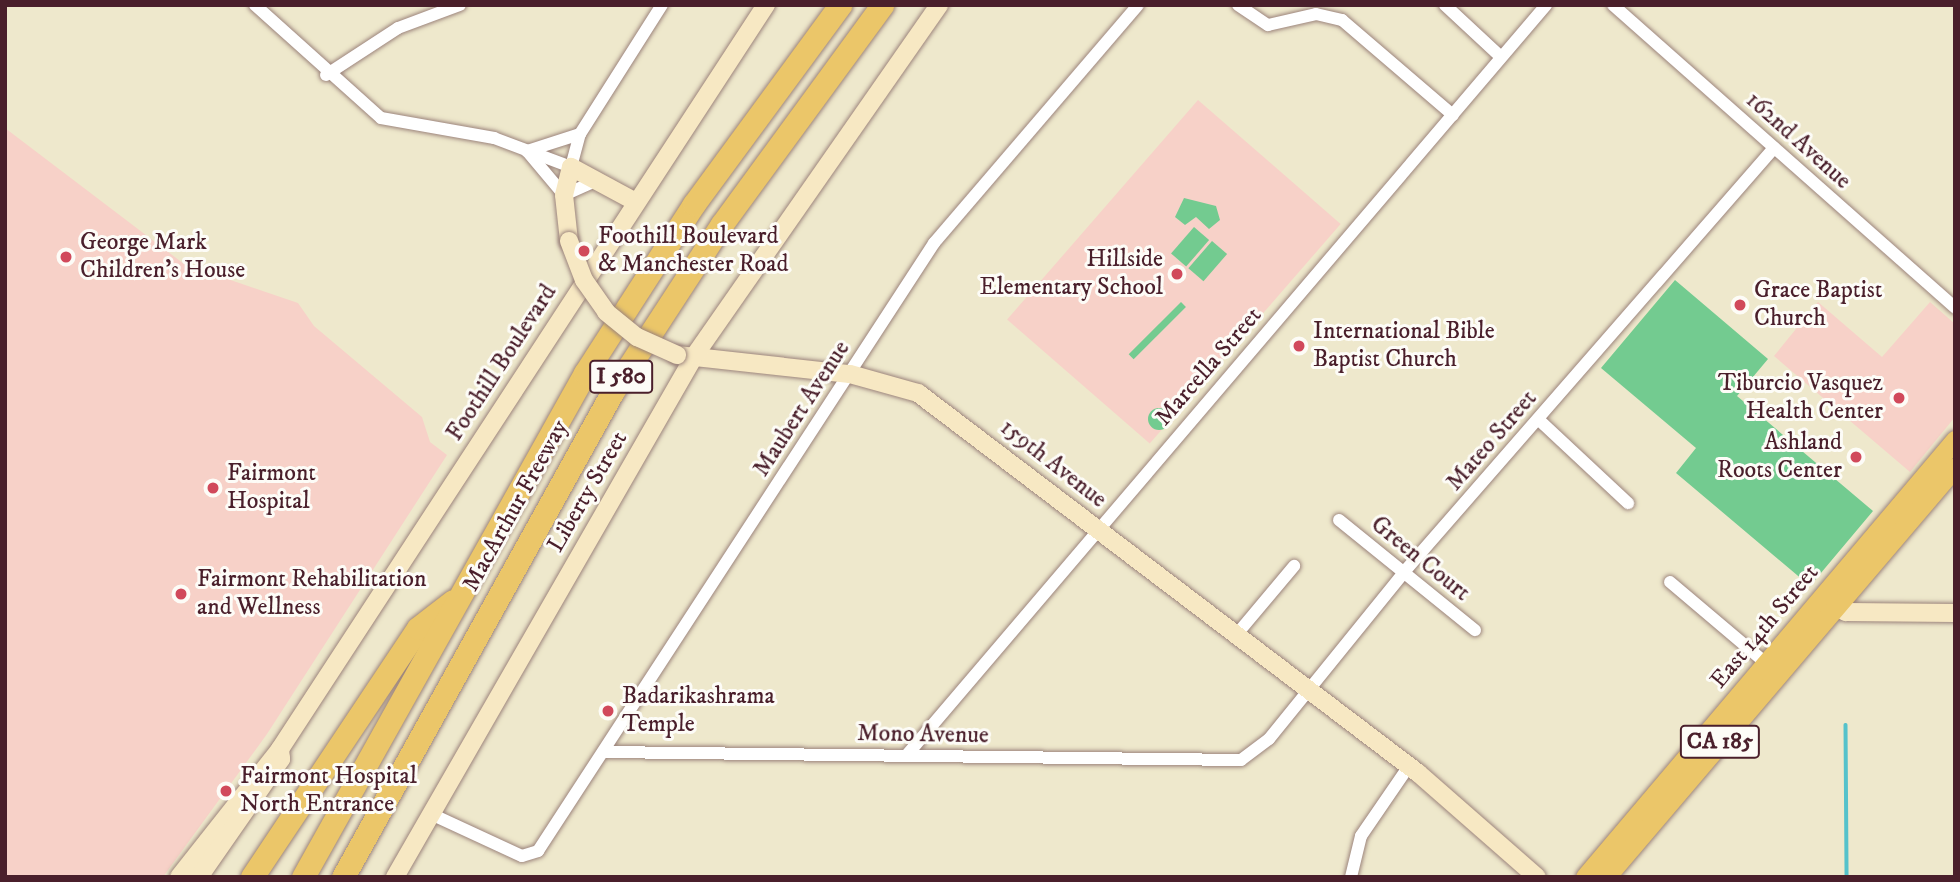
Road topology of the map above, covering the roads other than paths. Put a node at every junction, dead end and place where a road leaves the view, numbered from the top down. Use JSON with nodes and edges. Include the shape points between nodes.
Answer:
{"nodes":[{"id":1,"x":255,"y":5,"type":"edge"},
{"id":2,"x":460,"y":5,"type":"edge"},
{"id":3,"x":662,"y":5,"type":"edge"},
{"id":4,"x":766,"y":5,"type":"edge"},
{"id":5,"x":882,"y":5,"type":"edge"},
{"id":6,"x":939,"y":5,"type":"edge"},
{"id":7,"x":1138,"y":5,"type":"edge"},
{"id":8,"x":1238,"y":5,"type":"edge"},
{"id":9,"x":1445,"y":5,"type":"edge"},
{"id":10,"x":1546,"y":5,"type":"edge"},
{"id":11,"x":1614,"y":5,"type":"edge"},
{"id":12,"x":836,"y":9,"type":"edge"},
{"id":13,"x":1501,"y":57,"type":"junction"},
{"id":14,"x":327,"y":75,"type":"junction"},
{"id":15,"x":1453,"y":115,"type":"junction"},
{"id":16,"x":580,"y":134,"type":"junction"},
{"id":17,"x":1774,"y":148,"type":"junction"},
{"id":18,"x":527,"y":151,"type":"junction"},
{"id":19,"x":570,"y":167,"type":"junction"},
{"id":20,"x":597,"y":180,"type":"junction"},
{"id":21,"x":564,"y":195,"type":"junction"},
{"id":22,"x":636,"y":202,"type":"junction"},
{"id":23,"x":1955,"y":308,"type":"edge"},
{"id":24,"x":686,"y":355,"type":"junction"},
{"id":25,"x":850,"y":373,"type":"junction"},
{"id":26,"x":1539,"y":420,"type":"junction"},
{"id":27,"x":1955,"y":440,"type":"edge"},
{"id":28,"x":1955,"y":467,"type":"edge"},
{"id":29,"x":1628,"y":503,"type":"dead end"},
{"id":30,"x":1339,"y":520,"type":"dead end"},
{"id":31,"x":1098,"y":530,"type":"junction"},
{"id":32,"x":1294,"y":566,"type":"dead end"},
{"id":33,"x":1405,"y":572,"type":"junction"},
{"id":34,"x":1670,"y":582,"type":"dead end"},
{"id":35,"x":461,"y":596,"type":"junction"},
{"id":36,"x":1828,"y":603,"type":"junction"},
{"id":37,"x":1955,"y":613,"type":"edge"},
{"id":38,"x":1475,"y":631,"type":"dead end"},
{"id":39,"x":1237,"y":635,"type":"junction"},
{"id":40,"x":1766,"y":663,"type":"junction"},
{"id":41,"x":1310,"y":689,"type":"junction"},
{"id":42,"x":605,"y":752,"type":"junction"},
{"id":43,"x":906,"y":756,"type":"junction"},
{"id":44,"x":1241,"y":760,"type":"joint"},
{"id":45,"x":1409,"y":766,"type":"junction"},
{"id":46,"x":400,"y":773,"type":"junction"},
{"id":47,"x":431,"y":814,"type":"junction"},
{"id":48,"x":215,"y":845,"type":"junction"},
{"id":49,"x":179,"y":877,"type":"edge"},
{"id":50,"x":199,"y":877,"type":"edge"},
{"id":51,"x":252,"y":877,"type":"edge"},
{"id":52,"x":303,"y":877,"type":"edge"},
{"id":53,"x":343,"y":877,"type":"edge"},
{"id":54,"x":361,"y":877,"type":"edge"},
{"id":55,"x":394,"y":877,"type":"edge"},
{"id":56,"x":1351,"y":877,"type":"edge"},
{"id":57,"x":1537,"y":877,"type":"edge"},
{"id":58,"x":1585,"y":877,"type":"edge"},
{"id":59,"x":1606,"y":877,"type":"edge"}],
"edges":[{"from":1,"to":14,"type":"street"},
{"from":2,"to":14,"type":"street","via":[[398,29]]},
{"from":3,"to":16,"type":"street"},
{"from":4,"to":22,"type":"street","name":"Foothill Boulevard"},
{"from":5,"to":46,"type":"highway","name":"MacArthur Freeway","number":"I 580","via":[[649,332],[548,500]]},
{"from":6,"to":24,"type":"street","name":"Liberty Street"},
{"from":7,"to":25,"type":"street","name":"Maubert Avenue","via":[[934,243]]},
{"from":8,"to":15,"type":"street","via":[[1268,25],[1316,14],[1342,20]]},
{"from":9,"to":13,"type":"street"},
{"from":10,"to":13,"type":"street","name":"Marcella Street"},
{"from":11,"to":17,"type":"street","name":"162nd Avenue"},
{"from":12,"to":35,"type":"highway","name":"MacArthur Freeway","number":"I 580","via":[[620,317]]},
{"from":13,"to":15,"type":"street","name":"Marcella Street"},
{"from":14,"to":18,"type":"street","via":[[381,118],[494,138]]},
{"from":15,"to":31,"type":"street","name":"Marcella Street"},
{"from":16,"to":18,"type":"street"},
{"from":16,"to":19,"type":"street"},
{"from":17,"to":23,"type":"street","name":"162nd Avenue"},
{"from":17,"to":26,"type":"street","name":"Mateo Street"},
{"from":18,"to":19,"type":"street"},
{"from":18,"to":21,"type":"street"},
{"from":19,"to":20,"type":"street"},
{"from":19,"to":21,"type":"street","name":"159th Avenue"},
{"from":20,"to":21,"type":"street"},
{"from":20,"to":22,"type":"street"},
{"from":21,"to":24,"type":"street","name":"159th Avenue","bridge":true,"via":[[569,241],[584,280],[606,312],[637,337]]},
{"from":22,"to":48,"type":"street","name":"Foothill Boulevard","via":[[280,749],[281,759]]},
{"from":24,"to":25,"type":"street","name":"159th Avenue"},
{"from":24,"to":47,"type":"street","name":"Liberty Street"},
{"from":25,"to":31,"type":"street","name":"159th Avenue","via":[[918,393]]},
{"from":25,"to":42,"type":"street","name":"Maubert Avenue"},
{"from":26,"to":29,"type":"street"},
{"from":26,"to":33,"type":"street","name":"Mateo Street"},
{"from":27,"to":36,"type":"main road","name":"East 14th Street","number":"CA 185"},
{"from":28,"to":36,"type":"main road","name":"East 14th Street","number":"CA 185"},
{"from":30,"to":33,"type":"street","name":"Green Court"},
{"from":31,"to":39,"type":"street","name":"159th Avenue"},
{"from":31,"to":43,"type":"street","name":"Marcella Street"},
{"from":32,"to":39,"type":"street"},
{"from":33,"to":38,"type":"street","name":"Green Court"},
{"from":33,"to":41,"type":"street","name":"Mateo Street"},
{"from":34,"to":40,"type":"street"},
{"from":35,"to":51,"type":"highway","via":[[418,628]]},
{"from":35,"to":52,"type":"highway","name":"MacArthur Freeway","number":"I 580"},
{"from":36,"to":37,"type":"street"},
{"from":36,"to":40,"type":"main road","name":"East 14th Street","number":"CA 185"},
{"from":36,"to":59,"type":"main road","name":"East 14th Street","number":"CA 185"},
{"from":39,"to":41,"type":"street","name":"159th Avenue"},
{"from":40,"to":58,"type":"main road","name":"East 14th Street","number":"CA 185"},
{"from":41,"to":44,"type":"street","name":"Mateo Street","via":[[1258,751]]},
{"from":41,"to":45,"type":"street","name":"159th Avenue"},
{"from":42,"to":43,"type":"street","name":"Mono Avenue"},
{"from":42,"to":47,"type":"street","name":"Maubert Avenue","via":[[530,856]]},
{"from":43,"to":44,"type":"street","name":"Mono Avenue"},
{"from":45,"to":56,"type":"street","via":[[1361,836]]},
{"from":45,"to":57,"type":"street","name":"159th Avenue"},
{"from":46,"to":53,"type":"highway","name":"MacArthur Freeway","number":"I 580"},
{"from":46,"to":54,"type":"highway"},
{"from":47,"to":55,"type":"street","name":"Liberty Street"},
{"from":48,"to":49,"type":"street","name":"Foothill Boulevard"},
{"from":48,"to":50,"type":"street","name":"Foothill Boulevard"}]}
